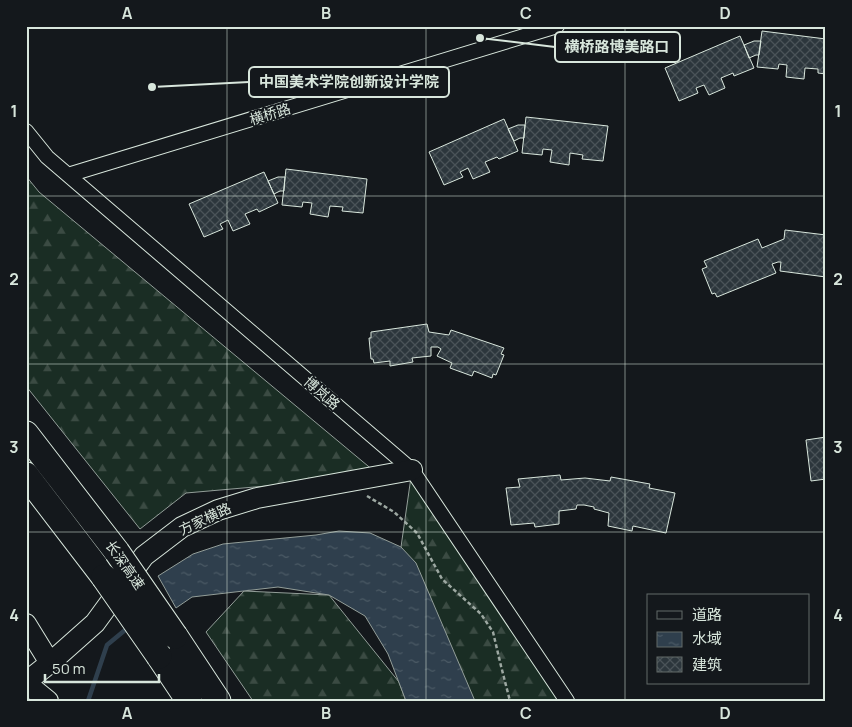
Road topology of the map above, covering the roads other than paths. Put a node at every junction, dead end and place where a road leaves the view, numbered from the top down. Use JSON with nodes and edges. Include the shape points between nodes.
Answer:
{"nodes":[{"id":1,"x":558,"y":26,"type":"edge"},
{"id":2,"x":26,"y":131,"type":"edge"},
{"id":3,"x":68,"y":175,"type":"junction"},
{"id":4,"x":26,"y":434,"type":"edge"},
{"id":5,"x":412,"y":470,"type":"junction"},
{"id":6,"x":26,"y":475,"type":"edge"},
{"id":7,"x":26,"y":624,"type":"edge"},
{"id":8,"x":50,"y":663,"type":"junction"},
{"id":9,"x":26,"y":683,"type":"edge"},
{"id":10,"x":48,"y":701,"type":"edge"},
{"id":11,"x":189,"y":701,"type":"edge"},
{"id":12,"x":218,"y":701,"type":"edge"},
{"id":13,"x":567,"y":701,"type":"edge"}],
"edges":[{"from":1,"to":3,"type":"street","name":"横桥路"},
{"from":2,"to":3,"type":"street","name":"博岚路","via":[[47,157]]},
{"from":3,"to":5,"type":"street","name":"博岚路"},
{"from":4,"to":12,"type":"highway","name":"长深高速","bridge":true,"via":[[117,552]]},
{"from":5,"to":8,"type":"street","name":"方家横路","via":[[257,498],[218,510],[182,527],[144,556],[95,622]]},
{"from":5,"to":13,"type":"street","name":"博岚路"},
{"from":6,"to":11,"type":"highway","name":"长深高速","bridge":true,"via":[[104,577]]},
{"from":7,"to":8,"type":"street"},
{"from":8,"to":9,"type":"street","name":"方家横路"},
{"from":9,"to":10,"type":"street"}]}
